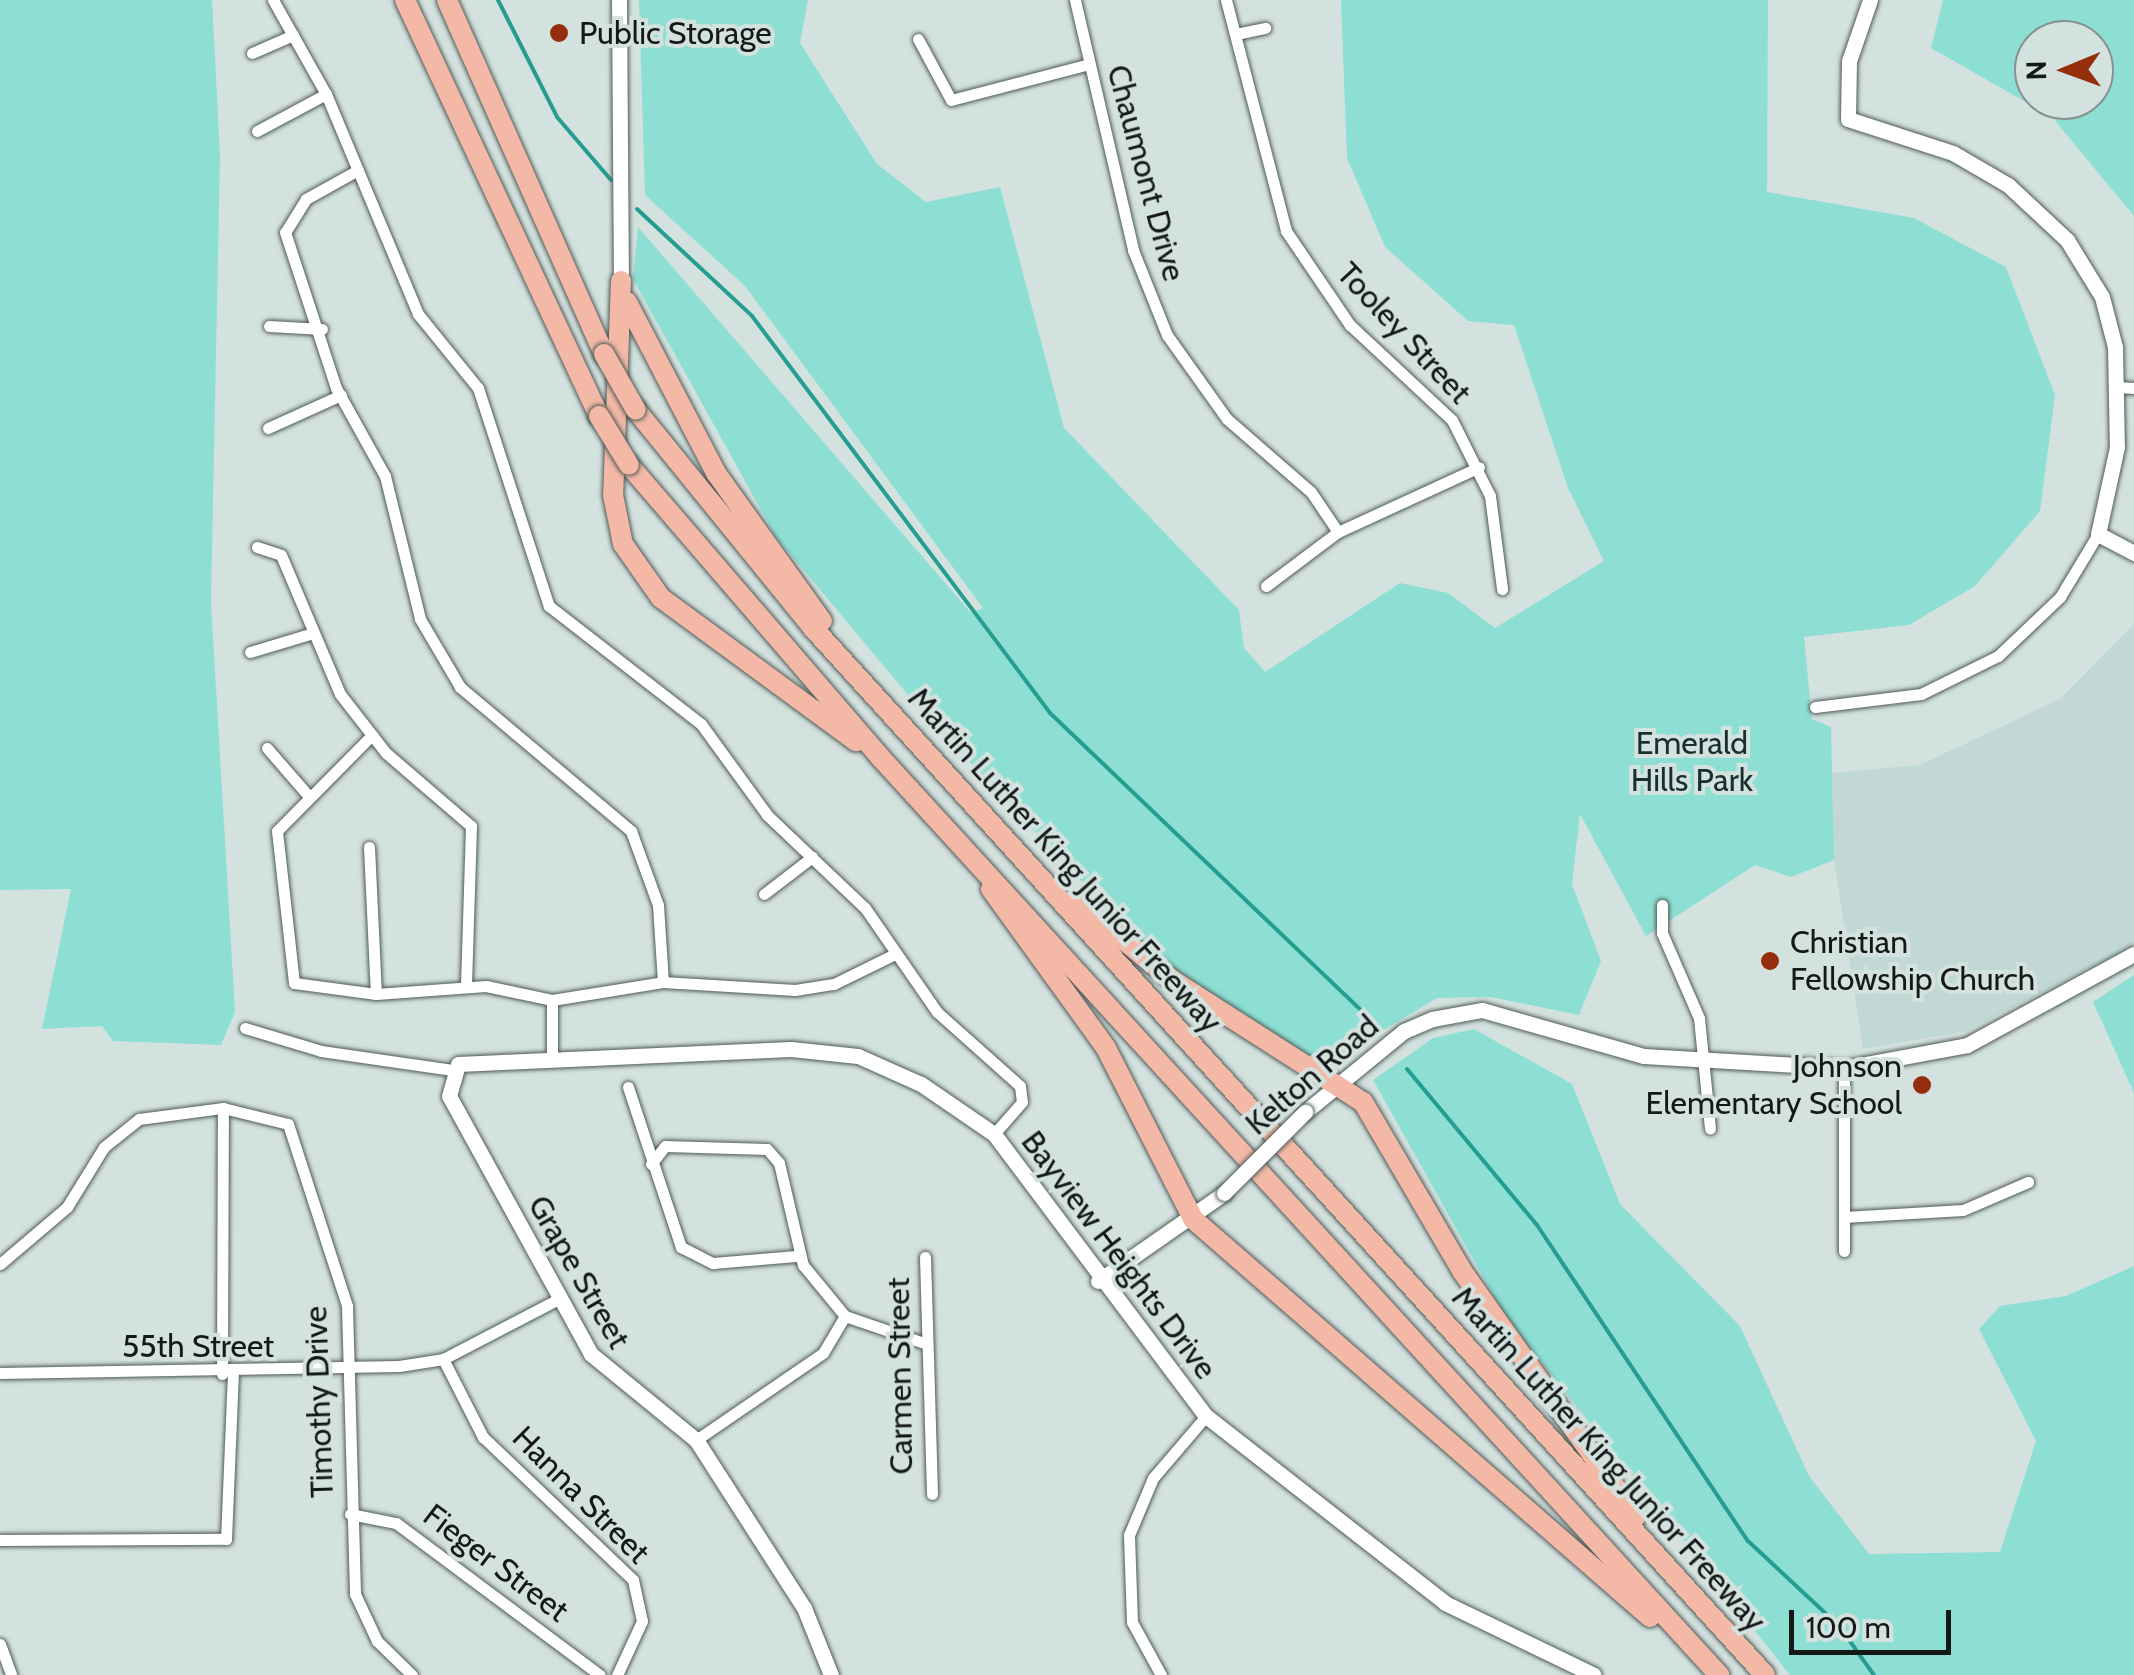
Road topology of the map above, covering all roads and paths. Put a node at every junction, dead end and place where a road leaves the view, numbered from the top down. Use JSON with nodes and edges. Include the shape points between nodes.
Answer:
{"nodes":[{"id":1,"x":273,"y":0,"type":"edge"},
{"id":2,"x":405,"y":0,"type":"edge"},
{"id":3,"x":447,"y":0,"type":"edge"},
{"id":4,"x":619,"y":0,"type":"edge"},
{"id":5,"x":1075,"y":0,"type":"edge"},
{"id":6,"x":1226,"y":0,"type":"edge"},
{"id":7,"x":1870,"y":0,"type":"edge"},
{"id":8,"x":1264,"y":28,"type":"dead end"},
{"id":9,"x":1236,"y":34,"type":"junction"},
{"id":10,"x":293,"y":35,"type":"junction"},
{"id":11,"x":918,"y":39,"type":"dead end"},
{"id":12,"x":252,"y":54,"type":"dead end"},
{"id":13,"x":1089,"y":64,"type":"junction"},
{"id":14,"x":326,"y":94,"type":"junction"},
{"id":15,"x":258,"y":131,"type":"dead end"},
{"id":16,"x":358,"y":170,"type":"junction"},
{"id":17,"x":621,"y":281,"type":"junction"},
{"id":18,"x":269,"y":326,"type":"dead end"},
{"id":19,"x":322,"y":329,"type":"junction"},
{"id":20,"x":2116,"y":387,"type":"junction"},
{"id":21,"x":2134,"y":388,"type":"edge"},
{"id":22,"x":342,"y":395,"type":"junction"},
{"id":23,"x":268,"y":428,"type":"dead end"},
{"id":24,"x":1480,"y":467,"type":"junction"},
{"id":25,"x":1338,"y":532,"type":"junction"},
{"id":26,"x":2098,"y":534,"type":"junction"},
{"id":27,"x":257,"y":547,"type":"dead end"},
{"id":28,"x":2134,"y":552,"type":"edge"},
{"id":29,"x":1266,"y":586,"type":"dead end"},
{"id":30,"x":1502,"y":589,"type":"dead end"},
{"id":31,"x":313,"y":633,"type":"junction"},
{"id":32,"x":250,"y":652,"type":"dead end"},
{"id":33,"x":865,"y":681,"type":"junction"},
{"id":34,"x":1814,"y":707,"type":"dead end"},
{"id":35,"x":372,"y":735,"type":"junction"},
{"id":36,"x":267,"y":748,"type":"dead end"},
{"id":37,"x":880,"y":757,"type":"junction"},
{"id":38,"x":306,"y":793,"type":"junction"},
{"id":39,"x":1007,"y":840,"type":"junction"},
{"id":40,"x":370,"y":848,"type":"dead end"},
{"id":41,"x":812,"y":858,"type":"junction"},
{"id":42,"x":977,"y":864,"type":"junction"},
{"id":43,"x":764,"y":894,"type":"dead end"},
{"id":44,"x":1662,"y":906,"type":"dead end"},
{"id":45,"x":895,"y":954,"type":"junction"},
{"id":46,"x":2134,"y":954,"type":"edge"},
{"id":47,"x":663,"y":982,"type":"junction"},
{"id":48,"x":466,"y":986,"type":"junction"},
{"id":49,"x":376,"y":994,"type":"junction"},
{"id":50,"x":552,"y":1000,"type":"junction"},
{"id":51,"x":245,"y":1028,"type":"dead end"},
{"id":52,"x":552,"y":1054,"type":"junction"},
{"id":53,"x":1707,"y":1065,"type":"junction"},
{"id":54,"x":1844,"y":1068,"type":"junction"},
{"id":55,"x":452,"y":1070,"type":"junction"},
{"id":56,"x":1336,"y":1084,"type":"junction"},
{"id":57,"x":628,"y":1087,"type":"dead end"},
{"id":58,"x":224,"y":1108,"type":"junction"},
{"id":59,"x":1710,"y":1128,"type":"dead end"},
{"id":60,"x":994,"y":1134,"type":"junction"},
{"id":61,"x":652,"y":1164,"type":"junction"},
{"id":62,"x":2028,"y":1182,"type":"dead end"},
{"id":63,"x":1844,"y":1217,"type":"junction"},
{"id":64,"x":1192,"y":1219,"type":"junction"},
{"id":65,"x":1844,"y":1252,"type":"dead end"},
{"id":66,"x":796,"y":1256,"type":"junction"},
{"id":67,"x":925,"y":1257,"type":"dead end"},
{"id":68,"x":0,"y":1264,"type":"edge"},
{"id":69,"x":1098,"y":1281,"type":"junction"},
{"id":70,"x":560,"y":1298,"type":"junction"},
{"id":71,"x":845,"y":1316,"type":"junction"},
{"id":72,"x":924,"y":1343,"type":"junction"},
{"id":73,"x":442,"y":1360,"type":"junction"},
{"id":74,"x":350,"y":1371,"type":"junction"},
{"id":75,"x":0,"y":1373,"type":"edge"},
{"id":76,"x":228,"y":1374,"type":"junction"},
{"id":77,"x":1206,"y":1416,"type":"junction"},
{"id":78,"x":696,"y":1440,"type":"junction"},
{"id":79,"x":932,"y":1494,"type":"dead end"},
{"id":80,"x":350,"y":1514,"type":"junction"},
{"id":81,"x":1646,"y":1537,"type":"junction"},
{"id":82,"x":0,"y":1540,"type":"edge"},
{"id":83,"x":0,"y":1644,"type":"edge"},
{"id":84,"x":11,"y":1675,"type":"edge"},
{"id":85,"x":412,"y":1675,"type":"edge"},
{"id":86,"x":600,"y":1675,"type":"edge"},
{"id":87,"x":617,"y":1675,"type":"edge"},
{"id":88,"x":831,"y":1675,"type":"edge"},
{"id":89,"x":1161,"y":1675,"type":"edge"},
{"id":90,"x":1594,"y":1675,"type":"edge"},
{"id":91,"x":1708,"y":1675,"type":"edge"},
{"id":92,"x":1719,"y":1675,"type":"edge"},
{"id":93,"x":1765,"y":1675,"type":"edge"}],
"edges":[{"from":1,"to":10,"type":"street"},
{"from":2,"to":37,"type":"highway","name":"Martin Luther King Junior Freeway","bridge":true,"via":[[599,416],[629,465]]},
{"from":3,"to":33,"type":"highway","name":"Martin Luther King Junior Freeway","bridge":true,"via":[[604,354],[636,410],[714,516]]},
{"from":4,"to":17,"type":"street"},
{"from":5,"to":13,"type":"street","name":"Chaumont Drive"},
{"from":6,"to":9,"type":"street","name":"Tooley Street"},
{"from":7,"to":20,"type":"street","via":[[1848,62],[1848,119],[1953,154],[2039,211],[2102,297]]},
{"from":8,"to":9,"type":"street"},
{"from":9,"to":24,"type":"street","name":"Tooley Street","via":[[1269,189],[1296,250],[1350,325],[1452,420]]},
{"from":10,"to":12,"type":"street"},
{"from":10,"to":14,"type":"street"},
{"from":11,"to":13,"type":"street","via":[[951,100]]},
{"from":13,"to":25,"type":"street","name":"Chaumont Drive","via":[[1134,250],[1167,335],[1227,419],[1312,492]]},
{"from":14,"to":15,"type":"street"},
{"from":14,"to":16,"type":"street"},
{"from":16,"to":19,"type":"street","via":[[306,199],[286,225]]},
{"from":16,"to":41,"type":"street","via":[[418,314],[493,422],[549,606],[701,724],[737,780]]},
{"from":17,"to":33,"type":"highway","via":[[634,329],[716,472]]},
{"from":17,"to":37,"type":"highway","via":[[613,496],[642,580]]},
{"from":18,"to":19,"type":"street"},
{"from":19,"to":22,"type":"street"},
{"from":20,"to":21,"type":"street"},
{"from":20,"to":26,"type":"street","via":[[2113,483]]},
{"from":22,"to":23,"type":"street"},
{"from":22,"to":47,"type":"street","via":[[385,476],[420,618],[444,665],[497,722],[598,795],[631,832],[656,894]]},
{"from":24,"to":25,"type":"street"},
{"from":24,"to":30,"type":"street","name":"Tooley Street"},
{"from":25,"to":29,"type":"street"},
{"from":26,"to":28,"type":"street"},
{"from":26,"to":34,"type":"street","via":[[2050,609],[1988,662],[1920,694]]},
{"from":27,"to":31,"type":"street","via":[[281,555]]},
{"from":31,"to":32,"type":"street"},
{"from":31,"to":35,"type":"street"},
{"from":33,"to":39,"type":"highway","name":"Martin Luther King Junior Freeway"},
{"from":35,"to":38,"type":"street"},
{"from":35,"to":48,"type":"street","via":[[471,826]]},
{"from":36,"to":38,"type":"street"},
{"from":37,"to":42,"type":"highway","name":"Martin Luther King Junior Freeway"},
{"from":38,"to":49,"type":"street","via":[[276,831],[280,908],[294,983]]},
{"from":39,"to":56,"type":"highway","via":[[1147,963]]},
{"from":39,"to":81,"type":"highway","name":"Martin Luther King Junior Freeway"},
{"from":40,"to":49,"type":"street"},
{"from":41,"to":43,"type":"street"},
{"from":41,"to":45,"type":"street","via":[[864,908]]},
{"from":42,"to":64,"type":"highway","via":[[1106,1048]]},
{"from":42,"to":92,"type":"highway","name":"Martin Luther King Junior Freeway","via":[[1118,1008]]},
{"from":44,"to":53,"type":"street","via":[[1662,933],[1699,1018]]},
{"from":45,"to":47,"type":"street","via":[[814,988]]},
{"from":45,"to":60,"type":"street","via":[[953,1030],[1020,1086],[1022,1102]]},
{"from":46,"to":54,"type":"street","name":"Kelton Road","via":[[1967,1045]]},
{"from":47,"to":50,"type":"street"},
{"from":48,"to":49,"type":"street"},
{"from":48,"to":50,"type":"street"},
{"from":50,"to":52,"type":"street"},
{"from":51,"to":55,"type":"street","name":"Bayview Heights Drive","via":[[321,1051]]},
{"from":52,"to":55,"type":"street","name":"Bayview Heights Drive"},
{"from":52,"to":60,"type":"street","name":"Bayview Heights Drive","via":[[858,1056]]},
{"from":53,"to":54,"type":"street","name":"Kelton Road"},
{"from":53,"to":56,"type":"street","name":"Kelton Road","via":[[1482,1010],[1404,1031]]},
{"from":53,"to":59,"type":"street"},
{"from":54,"to":63,"type":"street"},
{"from":55,"to":70,"type":"street","name":"Grape Street","via":[[449,1096]]},
{"from":56,"to":64,"type":"street","name":"Kelton Road","bridge":true},
{"from":56,"to":81,"type":"highway","via":[[1362,1102],[1462,1271]]},
{"from":57,"to":61,"type":"street"},
{"from":58,"to":68,"type":"street","name":"Timothy Drive","via":[[183,1108],[123,1129],[67,1207]]},
{"from":58,"to":74,"type":"street","name":"Timothy Drive","via":[[273,1115],[296,1136],[346,1306]]},
{"from":58,"to":76,"type":"street"},
{"from":60,"to":69,"type":"street","name":"Bayview Heights Drive"},
{"from":61,"to":66,"type":"street","via":[[670,1232],[702,1260]]},
{"from":61,"to":66,"type":"street","via":[[665,1146],[768,1149],[780,1163]]},
{"from":62,"to":63,"type":"street","via":[[1963,1210]]},
{"from":63,"to":65,"type":"street"},
{"from":64,"to":69,"type":"street","name":"Kelton Road"},
{"from":64,"to":91,"type":"highway","via":[[1572,1542]]},
{"from":66,"to":71,"type":"street"},
{"from":67,"to":72,"type":"street","name":"Carmen Street"},
{"from":69,"to":77,"type":"street","name":"Bayview Heights Drive"},
{"from":70,"to":73,"type":"street","name":"55th Street"},
{"from":70,"to":78,"type":"street","name":"Grape Street","via":[[608,1374]]},
{"from":71,"to":72,"type":"street"},
{"from":71,"to":78,"type":"street","via":[[823,1353]]},
{"from":72,"to":79,"type":"street","name":"Carmen Street"},
{"from":73,"to":74,"type":"street","name":"55th Street"},
{"from":73,"to":87,"type":"street","name":"Hanna Street","via":[[483,1437],[633,1580],[640,1632]]},
{"from":74,"to":76,"type":"street","name":"55th Street"},
{"from":74,"to":80,"type":"street","name":"Timothy Drive"},
{"from":75,"to":76,"type":"street","name":"55th Street"},
{"from":76,"to":82,"type":"street","via":[[226,1540]]},
{"from":77,"to":89,"type":"street","via":[[1153,1478],[1129,1535],[1132,1622]]},
{"from":77,"to":90,"type":"street","name":"Bayview Heights Drive","via":[[1445,1603]]},
{"from":78,"to":88,"type":"street","name":"Grape Street","via":[[804,1608]]},
{"from":80,"to":85,"type":"street","name":"Timothy Drive","via":[[360,1607],[377,1642]]},
{"from":80,"to":86,"type":"street","name":"Fieger Street","via":[[396,1523]]},
{"from":81,"to":93,"type":"highway","name":"Martin Luther King Junior Freeway"},
{"from":83,"to":84,"type":"street"}]}
